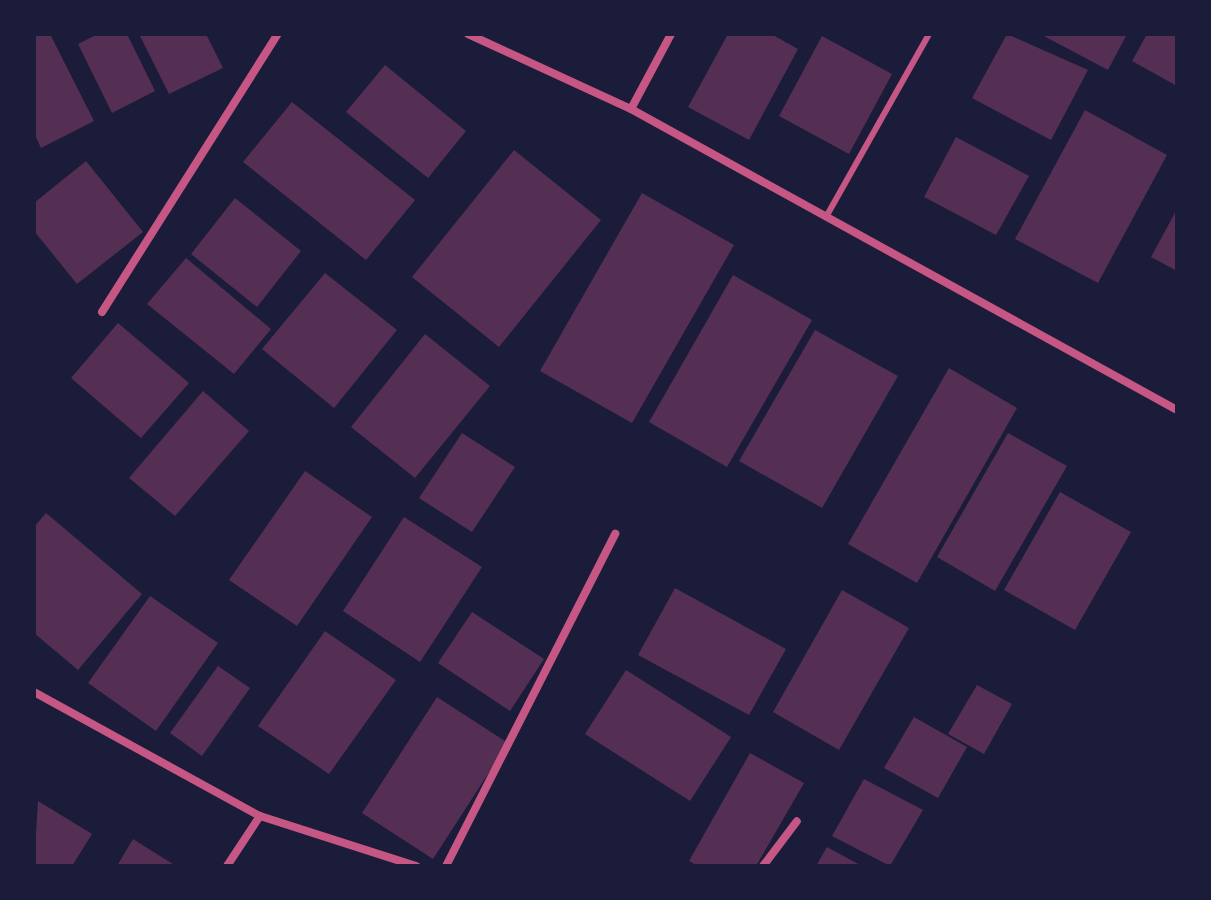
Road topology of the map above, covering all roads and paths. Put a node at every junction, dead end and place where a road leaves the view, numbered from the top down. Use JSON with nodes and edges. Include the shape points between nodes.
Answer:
{"nodes":[{"id":1,"x":278,"y":34,"type":"edge"},
{"id":2,"x":468,"y":34,"type":"edge"},
{"id":3,"x":671,"y":34,"type":"edge"},
{"id":4,"x":929,"y":34,"type":"edge"},
{"id":5,"x":631,"y":109,"type":"junction"},
{"id":6,"x":826,"y":217,"type":"junction"},
{"id":7,"x":102,"y":312,"type":"dead end"},
{"id":8,"x":1177,"y":410,"type":"edge"},
{"id":9,"x":615,"y":534,"type":"dead end"},
{"id":10,"x":34,"y":692,"type":"edge"},
{"id":11,"x":260,"y":816,"type":"junction"},
{"id":12,"x":797,"y":821,"type":"dead end"},
{"id":13,"x":227,"y":866,"type":"edge"},
{"id":14,"x":416,"y":866,"type":"edge"},
{"id":15,"x":446,"y":866,"type":"edge"},
{"id":16,"x":763,"y":866,"type":"edge"}],
"edges":[{"from":1,"to":7,"type":"street"},
{"from":2,"to":5,"type":"street"},
{"from":3,"to":5,"type":"street"},
{"from":4,"to":6,"type":"lane"},
{"from":5,"to":6,"type":"street"},
{"from":6,"to":8,"type":"street"},
{"from":9,"to":15,"type":"street"},
{"from":10,"to":11,"type":"street"},
{"from":11,"to":13,"type":"street"},
{"from":11,"to":14,"type":"street"},
{"from":12,"to":16,"type":"street"}]}
